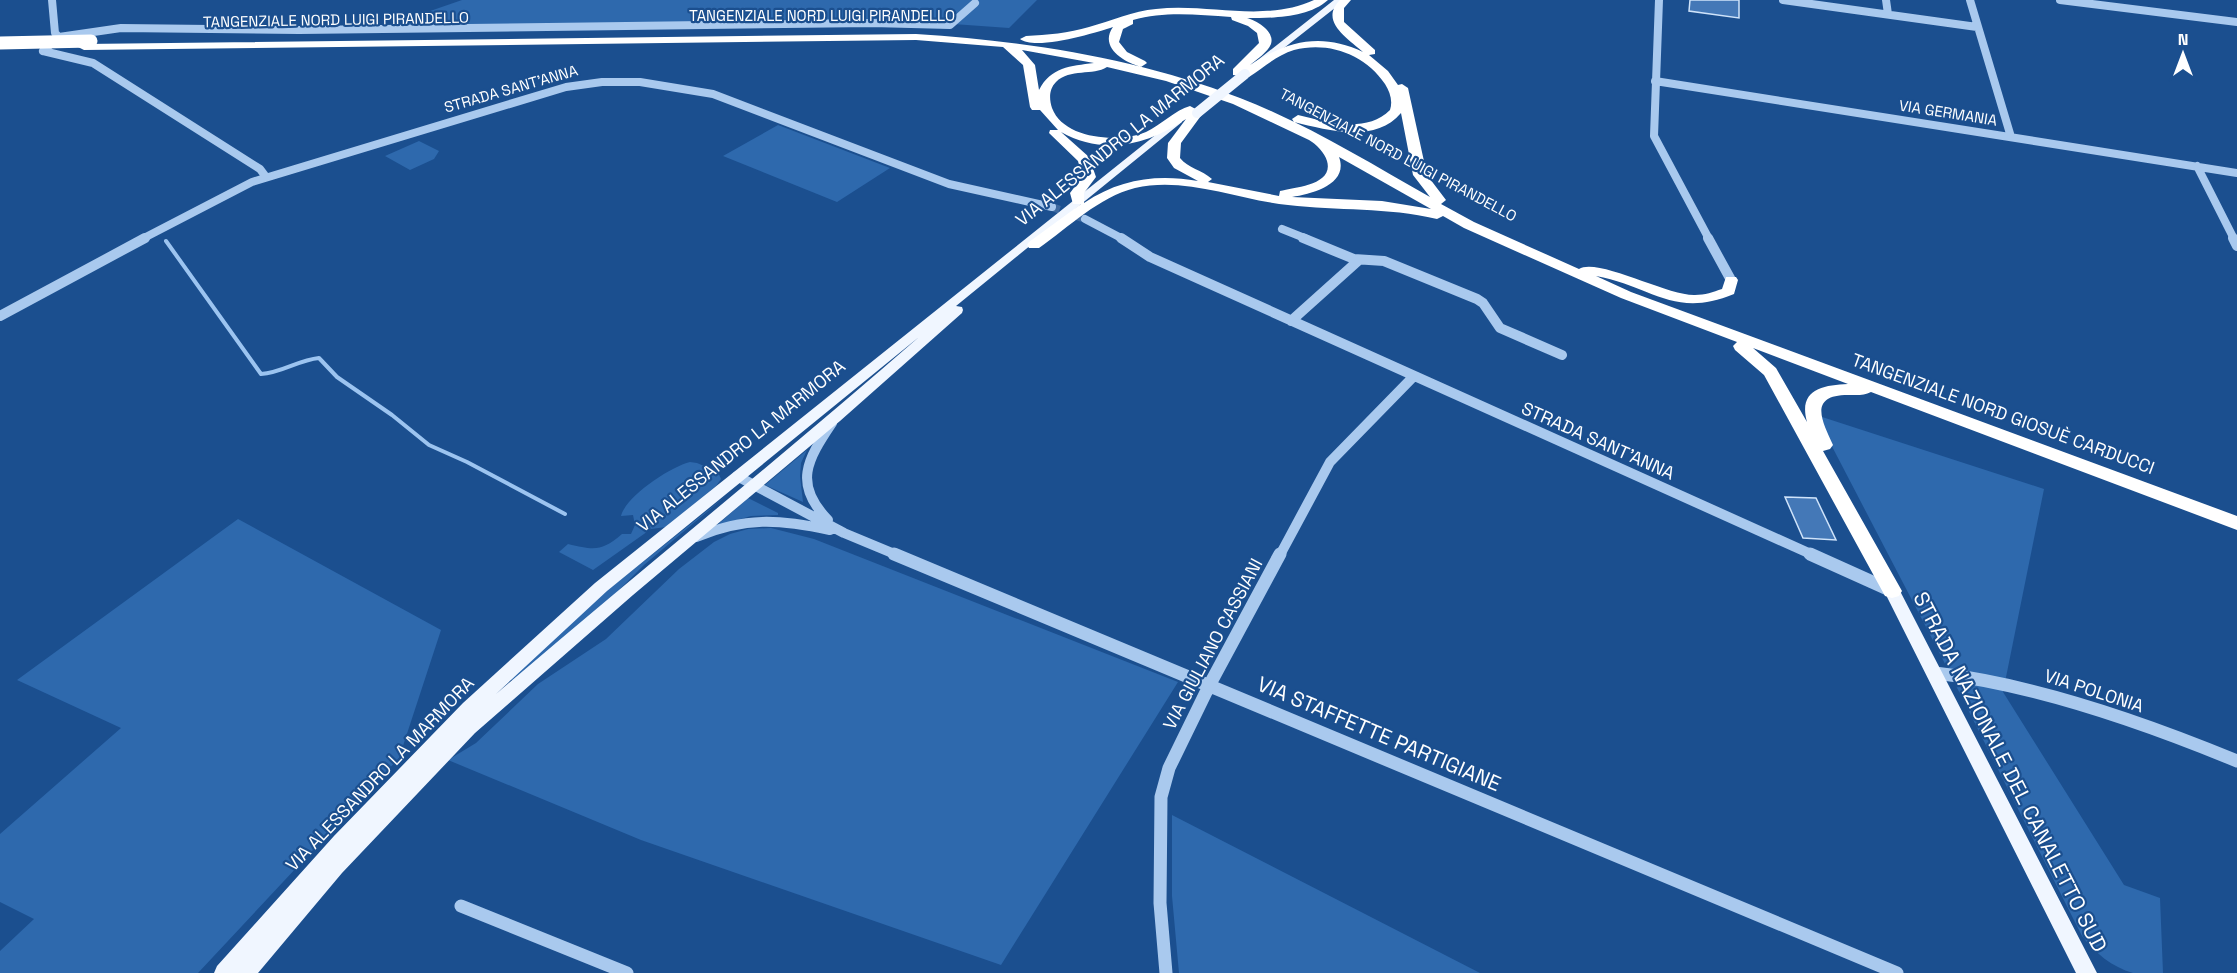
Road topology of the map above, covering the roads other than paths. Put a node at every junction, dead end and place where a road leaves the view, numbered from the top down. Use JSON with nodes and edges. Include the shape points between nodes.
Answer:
{"nodes":[{"id":1,"x":52,"y":0,"type":"edge"},
{"id":2,"x":1323,"y":0,"type":"edge"},
{"id":3,"x":1330,"y":0,"type":"edge"},
{"id":4,"x":1340,"y":0,"type":"edge"},
{"id":5,"x":1346,"y":0,"type":"edge"},
{"id":6,"x":1659,"y":0,"type":"edge"},
{"id":7,"x":1783,"y":0,"type":"edge"},
{"id":8,"x":1886,"y":0,"type":"edge"},
{"id":9,"x":1970,"y":0,"type":"edge"},
{"id":10,"x":2060,"y":0,"type":"edge"},
{"id":11,"x":975,"y":3,"type":"dead end"},
{"id":12,"x":1888,"y":14,"type":"junction"},
{"id":13,"x":2237,"y":22,"type":"edge"},
{"id":14,"x":1977,"y":27,"type":"junction"},
{"id":15,"x":59,"y":37,"type":"junction"},
{"id":16,"x":990,"y":40,"type":"junction"},
{"id":17,"x":0,"y":43,"type":"edge"},
{"id":18,"x":87,"y":44,"type":"junction"},
{"id":19,"x":0,"y":48,"type":"edge"},
{"id":20,"x":1136,"y":65,"type":"junction"},
{"id":21,"x":1241,"y":73,"type":"junction"},
{"id":22,"x":1655,"y":81,"type":"junction"},
{"id":23,"x":1194,"y":111,"type":"junction"},
{"id":24,"x":1298,"y":119,"type":"junction"},
{"id":25,"x":1314,"y":137,"type":"junction"},
{"id":26,"x":2011,"y":137,"type":"junction"},
{"id":27,"x":2197,"y":166,"type":"junction"},
{"id":28,"x":2237,"y":173,"type":"edge"},
{"id":29,"x":266,"y":177,"type":"junction"},
{"id":30,"x":1439,"y":200,"type":"junction"},
{"id":31,"x":1078,"y":201,"type":"junction"},
{"id":32,"x":1052,"y":207,"type":"tunnel mouth"},
{"id":33,"x":1084,"y":219,"type":"tunnel mouth"},
{"id":34,"x":1469,"y":225,"type":"junction"},
{"id":35,"x":1282,"y":229,"type":"dead end"},
{"id":36,"x":2236,"y":244,"type":"edge"},
{"id":37,"x":1034,"y":245,"type":"junction"},
{"id":38,"x":1359,"y":260,"type":"junction"},
{"id":39,"x":1587,"y":270,"type":"junction"},
{"id":40,"x":1731,"y":280,"type":"joint"},
{"id":41,"x":0,"y":316,"type":"edge"},
{"id":42,"x":1291,"y":321,"type":"junction"},
{"id":43,"x":1714,"y":328,"type":"junction"},
{"id":44,"x":1758,"y":341,"type":"junction"},
{"id":45,"x":1562,"y":355,"type":"dead end"},
{"id":46,"x":1414,"y":376,"type":"junction"},
{"id":47,"x":1888,"y":393,"type":"junction"},
{"id":48,"x":835,"y":418,"type":"junction"},
{"id":49,"x":745,"y":481,"type":"junction"},
{"id":50,"x":2237,"y":512,"type":"edge"},
{"id":51,"x":2237,"y":523,"type":"edge"},
{"id":52,"x":844,"y":533,"type":"junction"},
{"id":53,"x":687,"y":542,"type":"junction"},
{"id":54,"x":1892,"y":591,"type":"junction"},
{"id":55,"x":1935,"y":673,"type":"junction"},
{"id":56,"x":1210,"y":684,"type":"junction"},
{"id":57,"x":2237,"y":761,"type":"edge"},
{"id":58,"x":461,"y":906,"type":"dead end"},
{"id":59,"x":224,"y":973,"type":"edge"},
{"id":60,"x":244,"y":973,"type":"edge"},
{"id":61,"x":627,"y":973,"type":"edge"},
{"id":62,"x":1166,"y":973,"type":"edge"},
{"id":63,"x":1897,"y":973,"type":"edge"},
{"id":64,"x":2087,"y":973,"type":"edge"}],
"edges":[{"from":1,"to":15,"type":"street","via":[[55,33]]},
{"from":2,"to":16,"type":"highway","via":[[1286,14],[1156,12],[1084,32],[1042,39]]},
{"from":3,"to":21,"type":"main road","name":"VIA ALESSANDRO LA MARMORA"},
{"from":4,"to":21,"type":"main road","name":"VIA ALESSANDRO LA MARMORA"},
{"from":5,"to":30,"type":"highway","via":[[1335,13],[1338,24],[1398,80],[1409,111],[1419,175]]},
{"from":6,"to":22,"type":"street"},
{"from":7,"to":12,"type":"street"},
{"from":8,"to":12,"type":"street"},
{"from":9,"to":14,"type":"street"},
{"from":10,"to":13,"type":"street"},
{"from":11,"to":15,"type":"street","via":[[950,25],[121,28]]},
{"from":12,"to":14,"type":"street"},
{"from":14,"to":26,"type":"street"},
{"from":15,"to":29,"type":"street","via":[[43,51],[93,63],[260,169]]},
{"from":16,"to":18,"type":"highway","name":"TANGENZIALE NORD LUIGI PIRANDELLO","via":[[878,36]]},
{"from":16,"to":20,"type":"highway","name":"TANGENZIALE NORD LUIGI PIRANDELLO"},
{"from":16,"to":31,"type":"highway","via":[[1022,54],[1030,62],[1039,115],[1088,165],[1089,177],[1077,193]]},
{"from":17,"to":18,"type":"highway","name":"TANGENZIALE NORD LUIGI PIRANDELLO","bridge":true},
{"from":18,"to":19,"type":"highway","name":"TANGENZIALE NORD LUIGI PIRANDELLO"},
{"from":20,"to":21,"type":"highway","via":[[1113,42],[1112,35],[1125,23],[1152,16],[1216,15],[1249,22],[1263,31],[1265,44]]},
{"from":20,"to":23,"type":"highway","via":[[1086,66],[1057,74],[1043,89],[1049,114],[1063,130],[1075,136],[1110,143],[1146,137]]},
{"from":20,"to":24,"type":"highway","name":"TANGENZIALE NORD LUIGI PIRANDELLO","via":[[1194,77]]},
{"from":20,"to":25,"type":"highway","name":"TANGENZIALE NORD LUIGI PIRANDELLO","via":[[1237,101]]},
{"from":21,"to":23,"type":"main road","name":"VIA ALESSANDRO LA MARMORA","bridge":true},
{"from":21,"to":24,"type":"highway","via":[[1292,47],[1332,45],[1366,56],[1381,68],[1397,97],[1398,105],[1390,117],[1367,126],[1335,127]]},
{"from":22,"to":26,"type":"street","name":"VIA GERMANIA"},
{"from":22,"to":40,"type":"street","via":[[1654,136]]},
{"from":23,"to":25,"type":"highway","via":[[1173,142],[1171,150],[1176,163],[1186,172],[1241,188],[1272,194],[1295,193],[1325,183],[1336,165],[1327,148]]},
{"from":23,"to":31,"type":"main road","name":"VIA ALESSANDRO LA MARMORA"},
{"from":23,"to":37,"type":"main road","name":"VIA ALESSANDRO LA MARMORA"},
{"from":24,"to":30,"type":"highway","name":"TANGENZIALE NORD LUIGI PIRANDELLO"},
{"from":25,"to":34,"type":"highway","name":"TANGENZIALE NORD LUIGI PIRANDELLO"},
{"from":26,"to":27,"type":"street","name":"VIA GERMANIA"},
{"from":27,"to":28,"type":"street","name":"VIA GERMANIA"},
{"from":27,"to":36,"type":"street"},
{"from":29,"to":32,"type":"street","name":"STRADA SANT'ANNA","via":[[566,87],[613,82],[713,94],[949,184]]},
{"from":29,"to":41,"type":"street","name":"STRADA SANT'ANNA","via":[[224,195]]},
{"from":30,"to":39,"type":"highway","name":"TANGENZIALE NORD LUIGI PIRANDELLO"},
{"from":31,"to":49,"type":"main road","name":"VIA ALESSANDRO LA MARMORA"},
{"from":33,"to":42,"type":"street","name":"STRADA SANT'ANNA","via":[[1150,257]]},
{"from":34,"to":37,"type":"highway","via":[[1407,208],[1280,200],[1157,181],[1108,193]]},
{"from":34,"to":43,"type":"highway","name":"TANGENZIALE NORD LUIGI PIRANDELLO","via":[[1616,291]]},
{"from":35,"to":38,"type":"street"},
{"from":37,"to":48,"type":"main road","name":"VIA ALESSANDRO LA MARMORA"},
{"from":38,"to":42,"type":"street"},
{"from":38,"to":45,"type":"street","via":[[1384,261],[1477,298],[1500,328]]},
{"from":39,"to":40,"type":"highway","via":[[1604,271],[1678,299],[1701,302],[1729,291]]},
{"from":39,"to":44,"type":"highway","name":"TANGENZIALE NORD LUIGI PIRANDELLO"},
{"from":42,"to":46,"type":"street","name":"STRADA SANT'ANNA"},
{"from":43,"to":44,"type":"highway","name":"TANGENZIALE NORD LUIGI PIRANDELLO"},
{"from":43,"to":54,"type":"highway","via":[[1770,372]]},
{"from":44,"to":47,"type":"highway","name":"TANGENZIALE NORD GIOSUÈ CARDUCCI"},
{"from":44,"to":50,"type":"highway","name":"TANGENZIALE NORD GIOSUÈ CARDUCCI"},
{"from":46,"to":54,"type":"street","name":"STRADA SANT'ANNA"},
{"from":46,"to":56,"type":"street","name":"VIA GIULIANO CASSIANI","via":[[1330,462]]},
{"from":47,"to":51,"type":"highway","name":"TANGENZIALE NORD GIOSUÈ CARDUCCI"},
{"from":47,"to":54,"type":"highway","via":[[1832,390],[1820,393],[1811,410],[1814,425]]},
{"from":48,"to":49,"type":"main road","name":"VIA ALESSANDRO LA MARMORA"},
{"from":48,"to":52,"type":"street","name":"VIA STAFFETTE PARTIGIANE","via":[[808,462],[805,480],[820,513]]},
{"from":49,"to":52,"type":"street","name":"VIA STAFFETTE PARTIGIANE"},
{"from":49,"to":53,"type":"main road","name":"VIA ALESSANDRO LA MARMORA"},
{"from":49,"to":59,"type":"main road","name":"VIA ALESSANDRO LA MARMORA","via":[[601,588],[469,708]]},
{"from":52,"to":53,"type":"street","via":[[777,519],[756,519],[730,524]]},
{"from":52,"to":56,"type":"street","name":"VIA STAFFETTE PARTIGIANE"},
{"from":53,"to":60,"type":"main road","name":"VIA ALESSANDRO LA MARMORA","via":[[469,728],[335,867]]},
{"from":54,"to":55,"type":"main road","name":"STRADA NAZIONALE DEL CANALETTO SUD"},
{"from":55,"to":57,"type":"street","name":"VIA POLONIA","via":[[1976,676],[2021,687],[2190,741]]},
{"from":55,"to":64,"type":"main road","name":"STRADA NAZIONALE DEL CANALETTO SUD"},
{"from":56,"to":62,"type":"street","name":"VIA GIULIANO CASSIANI","via":[[1169,768],[1161,797],[1160,903]]},
{"from":56,"to":63,"type":"street","name":"VIA STAFFETTE PARTIGIANE"},
{"from":58,"to":61,"type":"street"}]}
